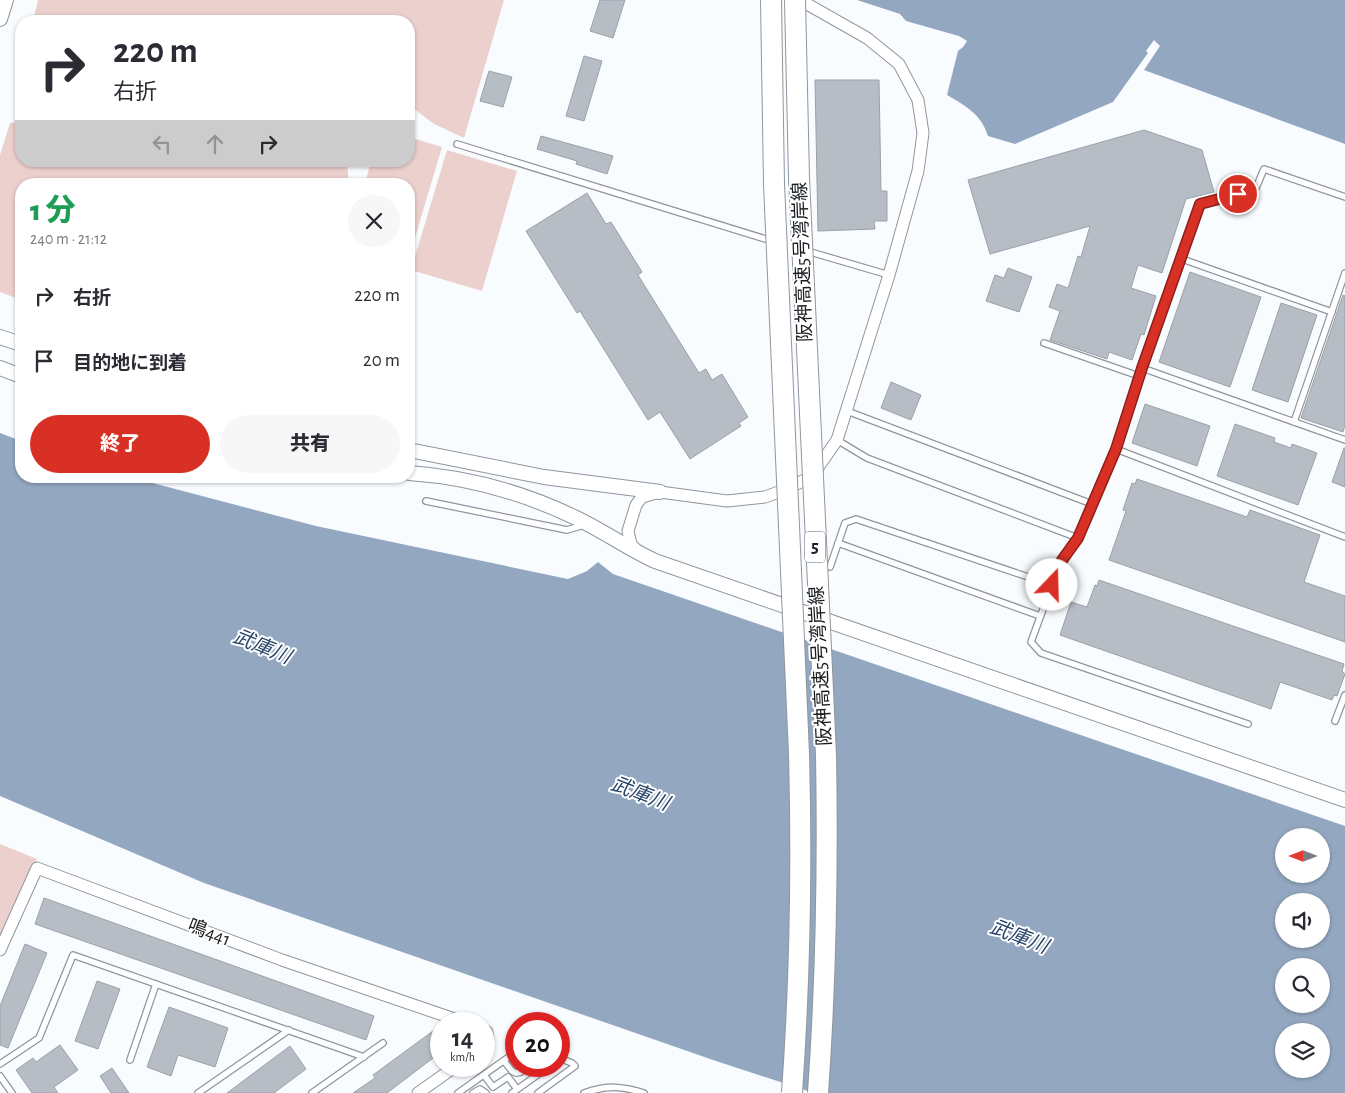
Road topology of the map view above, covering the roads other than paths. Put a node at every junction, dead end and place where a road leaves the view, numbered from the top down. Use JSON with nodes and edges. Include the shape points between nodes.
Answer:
{"nodes":[{"id":1,"x":6,"y":0,"type":"edge"},
{"id":2,"x":770,"y":0,"type":"edge"},
{"id":3,"x":795,"y":0,"type":"edge"},
{"id":4,"x":800,"y":0,"type":"edge"},
{"id":5,"x":0,"y":19,"type":"edge"},
{"id":6,"x":457,"y":144,"type":"dead end"},
{"id":7,"x":1345,"y":197,"type":"edge"},
{"id":8,"x":788,"y":246,"type":"dead end"},
{"id":9,"x":797,"y":248,"type":"dead end"},
{"id":10,"x":1182,"y":259,"type":"junction"},
{"id":11,"x":1345,"y":273,"type":"edge"},
{"id":12,"x":889,"y":275,"type":"junction"},
{"id":13,"x":1332,"y":312,"type":"junction"},
{"id":14,"x":0,"y":337,"type":"edge"},
{"id":15,"x":15,"y":342,"type":"edge"},
{"id":16,"x":1044,"y":343,"type":"dead end"},
{"id":17,"x":0,"y":368,"type":"edge"},
{"id":18,"x":1142,"y":368,"type":"junction"},
{"id":19,"x":15,"y":374,"type":"edge"},
{"id":20,"x":1139,"y":376,"type":"junction"},
{"id":21,"x":847,"y":412,"type":"junction"},
{"id":22,"x":1294,"y":422,"type":"junction"},
{"id":23,"x":837,"y":440,"type":"junction"},
{"id":24,"x":1345,"y":440,"type":"edge"},
{"id":25,"x":1116,"y":449,"type":"junction"},
{"id":26,"x":415,"y":451,"type":"edge"},
{"id":27,"x":415,"y":474,"type":"edge"},
{"id":28,"x":660,"y":492,"type":"junction"},
{"id":29,"x":426,"y":501,"type":"dead end"},
{"id":30,"x":1092,"y":504,"type":"junction"},
{"id":31,"x":586,"y":524,"type":"junction"},
{"id":32,"x":1345,"y":536,"type":"edge"},
{"id":33,"x":1078,"y":538,"type":"junction"},
{"id":34,"x":838,"y":543,"type":"junction"},
{"id":35,"x":640,"y":554,"type":"junction"},
{"id":36,"x":830,"y":566,"type":"dead end"},
{"id":37,"x":1052,"y":585,"type":"junction"},
{"id":38,"x":1040,"y":616,"type":"junction"},
{"id":39,"x":1345,"y":695,"type":"edge"},
{"id":40,"x":1335,"y":721,"type":"dead end"},
{"id":41,"x":1248,"y":724,"type":"dead end"},
{"id":42,"x":1345,"y":800,"type":"edge"},
{"id":43,"x":0,"y":950,"type":"edge"},
{"id":44,"x":156,"y":984,"type":"junction"},
{"id":45,"x":434,"y":1012,"type":"edge"},
{"id":46,"x":289,"y":1030,"type":"junction"},
{"id":47,"x":383,"y":1044,"type":"dead end"},
{"id":48,"x":364,"y":1057,"type":"junction"},
{"id":49,"x":130,"y":1060,"type":"dead end"},
{"id":50,"x":504,"y":1061,"type":"edge"},
{"id":51,"x":570,"y":1062,"type":"edge"},
{"id":52,"x":0,"y":1064,"type":"edge"},
{"id":53,"x":495,"y":1067,"type":"edge"},
{"id":54,"x":570,"y":1070,"type":"edge"},
{"id":55,"x":0,"y":1076,"type":"edge"},
{"id":56,"x":441,"y":1077,"type":"edge"},
{"id":57,"x":481,"y":1077,"type":"edge"},
{"id":58,"x":486,"y":1077,"type":"edge"},
{"id":59,"x":534,"y":1077,"type":"edge"},
{"id":60,"x":560,"y":1077,"type":"edge"},
{"id":61,"x":471,"y":1084,"type":"junction"},
{"id":62,"x":515,"y":1091,"type":"edge"},
{"id":63,"x":474,"y":1092,"type":"edge"},
{"id":64,"x":12,"y":1093,"type":"edge"},
{"id":65,"x":198,"y":1093,"type":"edge"},
{"id":66,"x":312,"y":1093,"type":"edge"},
{"id":67,"x":418,"y":1093,"type":"edge"},
{"id":68,"x":458,"y":1093,"type":"edge"},
{"id":69,"x":486,"y":1093,"type":"edge"},
{"id":70,"x":538,"y":1093,"type":"edge"},
{"id":71,"x":584,"y":1093,"type":"edge"},
{"id":72,"x":644,"y":1093,"type":"edge"},
{"id":73,"x":792,"y":1093,"type":"edge"},
{"id":74,"x":818,"y":1093,"type":"edge"}],
"edges":[{"from":1,"to":5,"type":"street"},
{"from":2,"to":73,"type":"highway","name":"阪神高速5号湾岸線","number":"5","bridge":true,"via":[[774,184],[801,834]]},
{"from":3,"to":74,"type":"highway","name":"阪神高速5号湾岸線","number":"5","bridge":true,"via":[[799,178],[827,832]]},
{"from":4,"to":12,"type":"street","via":[[868,38],[899,64],[918,100],[923,133],[918,171]]},
{"from":6,"to":8,"type":"lane"},
{"from":7,"to":10,"type":"lane","via":[[1264,169],[1256,188],[1200,204]]},
{"from":9,"to":12,"type":"lane"},
{"from":10,"to":13,"type":"lane"},
{"from":10,"to":18,"type":"lane"},
{"from":11,"to":13,"type":"lane"},
{"from":12,"to":21,"type":"street"},
{"from":13,"to":22,"type":"lane"},
{"from":14,"to":15,"type":"street"},
{"from":16,"to":20,"type":"lane"},
{"from":17,"to":19,"type":"street"},
{"from":18,"to":20,"type":"lane"},
{"from":18,"to":22,"type":"lane"},
{"from":20,"to":25,"type":"lane"},
{"from":21,"to":23,"type":"street"},
{"from":21,"to":30,"type":"lane"},
{"from":22,"to":24,"type":"lane"},
{"from":23,"to":28,"type":"street","via":[[812,476],[765,497],[727,501]]},
{"from":23,"to":33,"type":"lane","via":[[867,458]]},
{"from":25,"to":30,"type":"lane"},
{"from":25,"to":32,"type":"lane"},
{"from":26,"to":28,"type":"street","via":[[544,477]]},
{"from":27,"to":31,"type":"street","via":[[484,484],[535,500]]},
{"from":28,"to":35,"type":"street","via":[[642,497],[636,505],[628,531],[631,544]]},
{"from":29,"to":31,"type":"lane","via":[[567,530]]},
{"from":30,"to":33,"type":"lane"},
{"from":31,"to":35,"type":"street"},
{"from":33,"to":37,"type":"lane","via":[[1060,563]]},
{"from":34,"to":36,"type":"lane"},
{"from":34,"to":37,"type":"lane","via":[[845,524],[856,519]]},
{"from":34,"to":38,"type":"lane"},
{"from":35,"to":42,"type":"street"},
{"from":37,"to":38,"type":"lane"},
{"from":38,"to":41,"type":"lane","via":[[1031,642],[1040,653]]},
{"from":39,"to":40,"type":"lane"},
{"from":43,"to":45,"type":"street","name":"鳴441","via":[[37,868],[282,960]]},
{"from":44,"to":46,"type":"lane"},
{"from":44,"to":49,"type":"lane"},
{"from":44,"to":52,"type":"lane","via":[[73,955],[39,1038]]},
{"from":46,"to":48,"type":"lane"},
{"from":46,"to":65,"type":"lane"},
{"from":47,"to":48,"type":"lane"},
{"from":48,"to":66,"type":"lane"},
{"from":50,"to":53,"type":"lane"},
{"from":51,"to":54,"type":"lane","via":[[575,1066]]},
{"from":55,"to":64,"type":"lane"},
{"from":56,"to":67,"type":"street"},
{"from":57,"to":61,"type":"lane"},
{"from":58,"to":62,"type":"lane","via":[[493,1087],[508,1077]]},
{"from":59,"to":62,"type":"lane"},
{"from":60,"to":70,"type":"lane"},
{"from":61,"to":63,"type":"lane"},
{"from":61,"to":68,"type":"lane"},
{"from":63,"to":69,"type":"lane"},
{"from":71,"to":72,"type":"lane","via":[[625,1087]]}]}
